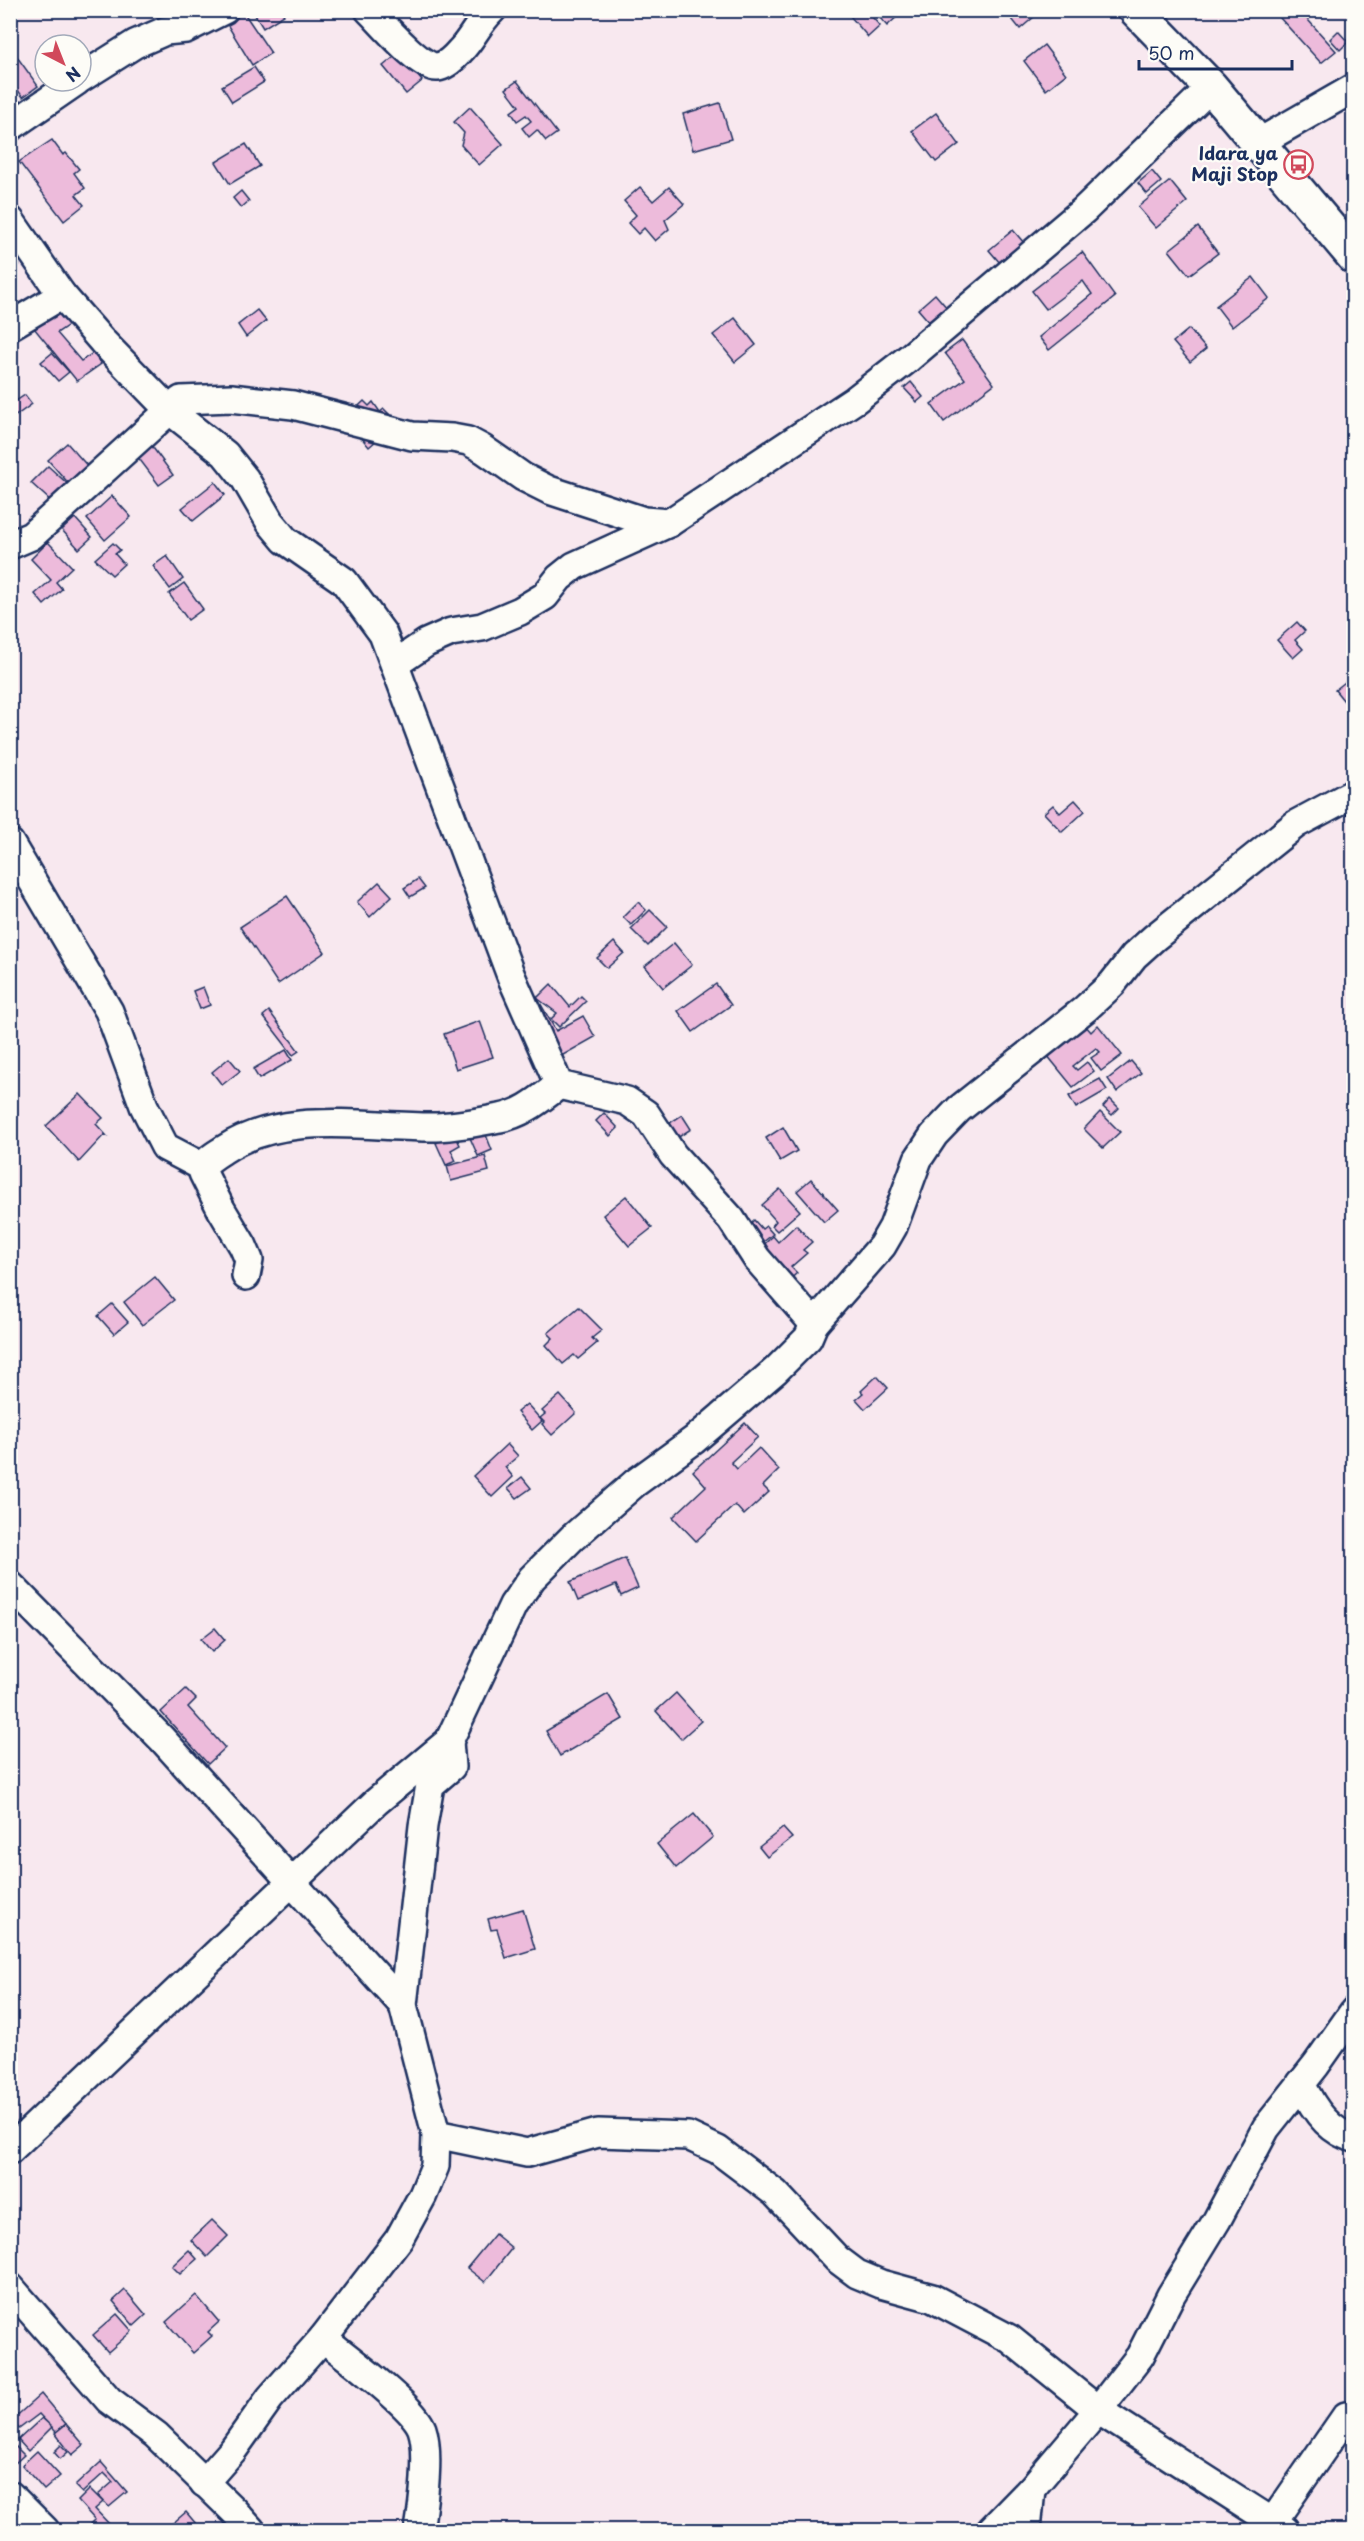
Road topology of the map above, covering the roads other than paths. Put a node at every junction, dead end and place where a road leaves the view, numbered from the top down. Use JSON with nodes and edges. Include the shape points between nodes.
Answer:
{"nodes":[{"id":1,"x":224,"y":10,"type":"edge"},
{"id":2,"x":369,"y":10,"type":"edge"},
{"id":3,"x":492,"y":10,"type":"edge"},
{"id":4,"x":1136,"y":10,"type":"edge"},
{"id":5,"x":93,"y":70,"type":"edge"},
{"id":6,"x":1211,"y":87,"type":"junction"},
{"id":7,"x":1353,"y":88,"type":"edge"},
{"id":8,"x":60,"y":93,"type":"edge"},
{"id":9,"x":10,"y":127,"type":"edge"},
{"id":10,"x":1258,"y":143,"type":"junction"},
{"id":11,"x":10,"y":220,"type":"edge"},
{"id":12,"x":1353,"y":257,"type":"edge"},
{"id":13,"x":62,"y":295,"type":"junction"},
{"id":14,"x":10,"y":326,"type":"edge"},
{"id":15,"x":169,"y":410,"type":"junction"},
{"id":16,"x":669,"y":523,"type":"junction"},
{"id":17,"x":10,"y":545,"type":"edge"},
{"id":18,"x":395,"y":664,"type":"junction"},
{"id":19,"x":1353,"y":793,"type":"edge"},
{"id":20,"x":10,"y":843,"type":"edge"},
{"id":21,"x":559,"y":1085,"type":"junction"},
{"id":22,"x":203,"y":1167,"type":"junction"},
{"id":23,"x":246,"y":1276,"type":"dead end"},
{"id":24,"x":814,"y":1324,"type":"junction"},
{"id":25,"x":10,"y":1585,"type":"edge"},
{"id":26,"x":449,"y":1741,"type":"junction"},
{"id":27,"x":293,"y":1882,"type":"junction"},
{"id":28,"x":403,"y":2005,"type":"junction"},
{"id":29,"x":1350,"y":2022,"type":"edge"},
{"id":30,"x":1300,"y":2083,"type":"junction"},
{"id":31,"x":436,"y":2134,"type":"junction"},
{"id":32,"x":1353,"y":2138,"type":"edge"},
{"id":33,"x":10,"y":2150,"type":"edge"},
{"id":34,"x":10,"y":2287,"type":"edge"},
{"id":35,"x":323,"y":2338,"type":"junction"},
{"id":36,"x":1098,"y":2410,"type":"junction"},
{"id":37,"x":1346,"y":2416,"type":"dead end"},
{"id":38,"x":204,"y":2483,"type":"junction"},
{"id":39,"x":1031,"y":2489,"type":"junction"},
{"id":40,"x":10,"y":2495,"type":"edge"},
{"id":41,"x":1279,"y":2527,"type":"edge"},
{"id":42,"x":45,"y":2530,"type":"edge"},
{"id":43,"x":251,"y":2530,"type":"edge"},
{"id":44,"x":419,"y":2530,"type":"edge"},
{"id":45,"x":992,"y":2530,"type":"edge"},
{"id":46,"x":1027,"y":2530,"type":"edge"}],
"edges":[{"from":1,"to":5,"type":"street","via":[[186,29],[165,31],[135,44]]},
{"from":2,"to":3,"type":"street","via":[[415,56],[436,67],[447,64],[462,50]]},
{"from":4,"to":6,"type":"highway"},
{"from":6,"to":10,"type":"highway"},
{"from":6,"to":16,"type":"street","via":[[1084,210],[909,358],[829,418]]},
{"from":7,"to":10,"type":"street"},
{"from":8,"to":9,"type":"street"},
{"from":10,"to":12,"type":"highway"},
{"from":11,"to":13,"type":"street"},
{"from":13,"to":14,"type":"street"},
{"from":13,"to":15,"type":"street"},
{"from":15,"to":16,"type":"street","via":[[182,400],[261,400],[412,436],[468,441],[549,490],[644,521]]},
{"from":15,"to":17,"type":"street","via":[[31,536]]},
{"from":15,"to":18,"type":"street","via":[[225,454],[285,540],[344,581],[383,634]]},
{"from":16,"to":18,"type":"street","via":[[574,566],[545,596],[520,611],[482,627],[451,632]]},
{"from":18,"to":21,"type":"street","via":[[511,976]]},
{"from":19,"to":24,"type":"street","via":[[1296,824],[1269,845],[1147,944],[1085,1009],[959,1109],[918,1159],[882,1246]]},
{"from":20,"to":22,"type":"street","via":[[109,1011],[144,1106],[165,1147]]},
{"from":21,"to":22,"type":"street","via":[[527,1108],[503,1118],[434,1127],[350,1124],[259,1132],[226,1148]]},
{"from":21,"to":24,"type":"street","via":[[627,1101],[646,1114],[673,1155]]},
{"from":22,"to":23,"type":"street","via":[[249,1260]]},
{"from":24,"to":26,"type":"street","via":[[808,1338],[776,1370],[635,1484],[532,1578],[513,1605]]},
{"from":25,"to":27,"type":"street","via":[[162,1739]]},
{"from":26,"to":27,"type":"street","via":[[376,1802]]},
{"from":26,"to":28,"type":"street","via":[[451,1767],[430,1785]]},
{"from":27,"to":28,"type":"street"},
{"from":27,"to":33,"type":"street"},
{"from":28,"to":31,"type":"street"},
{"from":29,"to":30,"type":"street"},
{"from":30,"to":32,"type":"street","via":[[1328,2123]]},
{"from":30,"to":36,"type":"street","via":[[1262,2134],[1140,2356]]},
{"from":31,"to":35,"type":"street","via":[[435,2166],[399,2239]]},
{"from":31,"to":36,"type":"street","via":[[527,2152],[598,2133],[687,2136],[718,2150],[775,2193],[837,2259],[857,2274],[932,2298],[1010,2339]]},
{"from":34,"to":38,"type":"street","via":[[109,2400],[156,2435]]},
{"from":35,"to":38,"type":"street"},
{"from":35,"to":44,"type":"street","via":[[409,2408],[422,2428],[425,2468]]},
{"from":36,"to":39,"type":"street"},
{"from":36,"to":41,"type":"street"},
{"from":37,"to":41,"type":"street"},
{"from":38,"to":43,"type":"street"},
{"from":39,"to":45,"type":"street"},
{"from":39,"to":46,"type":"street"},
{"from":40,"to":42,"type":"street"}]}
